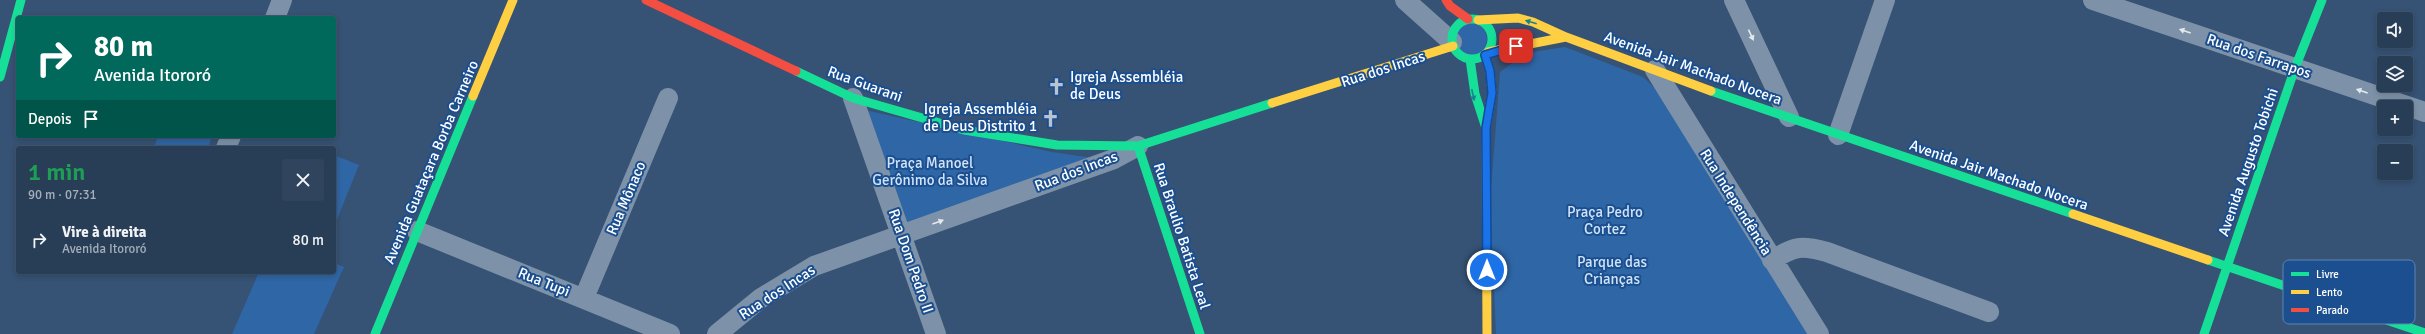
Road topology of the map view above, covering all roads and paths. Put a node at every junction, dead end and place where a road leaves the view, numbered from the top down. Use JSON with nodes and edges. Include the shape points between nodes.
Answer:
{"nodes":[{"id":1,"x":21,"y":0,"type":"edge"},
{"id":2,"x":282,"y":0,"type":"edge"},
{"id":3,"x":513,"y":0,"type":"edge"},
{"id":4,"x":646,"y":0,"type":"edge"},
{"id":5,"x":1406,"y":0,"type":"edge"},
{"id":6,"x":1446,"y":0,"type":"edge"},
{"id":7,"x":1734,"y":0,"type":"edge"},
{"id":8,"x":1885,"y":0,"type":"edge"},
{"id":9,"x":2093,"y":0,"type":"edge"},
{"id":10,"x":2322,"y":0,"type":"edge"},
{"id":11,"x":17,"y":16,"type":"edge"},
{"id":12,"x":276,"y":16,"type":"edge"},
{"id":13,"x":16,"y":18,"type":"edge"},
{"id":14,"x":1468,"y":19,"type":"junction"},
{"id":15,"x":1478,"y":20,"type":"junction"},
{"id":16,"x":1566,"y":37,"type":"junction"},
{"id":17,"x":1452,"y":44,"type":"junction"},
{"id":18,"x":1487,"y":53,"type":"junction"},
{"id":19,"x":1470,"y":59,"type":"junction"},
{"id":20,"x":2295,"y":68,"type":"junction"},
{"id":21,"x":1655,"y":70,"type":"junction"},
{"id":22,"x":0,"y":77,"type":"edge"},
{"id":23,"x":668,"y":98,"type":"dead end"},
{"id":24,"x":853,"y":98,"type":"junction"},
{"id":25,"x":2425,"y":112,"type":"edge"},
{"id":26,"x":1789,"y":117,"type":"junction"},
{"id":27,"x":1486,"y":128,"type":"junction"},
{"id":28,"x":1838,"y":135,"type":"junction"},
{"id":29,"x":1138,"y":146,"type":"junction"},
{"id":30,"x":417,"y":231,"type":"junction"},
{"id":31,"x":901,"y":235,"type":"junction"},
{"id":32,"x":1772,"y":260,"type":"junction"},
{"id":33,"x":2227,"y":267,"type":"junction"},
{"id":34,"x":2283,"y":286,"type":"edge"},
{"id":35,"x":584,"y":298,"type":"junction"},
{"id":36,"x":1989,"y":312,"type":"dead end"},
{"id":37,"x":2398,"y":324,"type":"edge"},
{"id":38,"x":2425,"y":333,"type":"edge"},
{"id":39,"x":375,"y":334,"type":"edge"},
{"id":40,"x":670,"y":334,"type":"edge"},
{"id":41,"x":717,"y":334,"type":"edge"},
{"id":42,"x":936,"y":334,"type":"edge"},
{"id":43,"x":1200,"y":334,"type":"edge"},
{"id":44,"x":1487,"y":334,"type":"edge"},
{"id":45,"x":1819,"y":334,"type":"edge"},
{"id":46,"x":2204,"y":334,"type":"edge"}],
"edges":[{"from":1,"to":11,"type":"street"},
{"from":2,"to":12,"type":"street"},
{"from":3,"to":30,"type":"street","name":"Avenida Guataçara Borba Carneiro"},
{"from":4,"to":24,"type":"street","name":"Rua Guarani"},
{"from":5,"to":17,"type":"street"},
{"from":6,"to":14,"type":"street"},
{"from":7,"to":26,"type":"street","one_way":true},
{"from":8,"to":28,"type":"street"},
{"from":20,"to":9,"type":"street","name":"Rua dos Farrapos","one_way":true},
{"from":10,"to":20,"type":"street","name":"Avenida Augusto Tobichi"},
{"from":13,"to":22,"type":"street"},
{"from":14,"to":15,"type":"street"},
{"from":14,"to":17,"type":"street","via":[[1456,26]]},
{"from":16,"to":15,"type":"street","name":"Avenida Jair Machado Nocera","one_way":true,"via":[[1547,27],[1518,18]]},
{"from":15,"to":18,"type":"street","via":[[1485,23],[1490,30],[1492,41]]},
{"from":16,"to":18,"type":"street"},
{"from":16,"to":21,"type":"street","name":"Avenida Jair Machado Nocera"},
{"from":17,"to":19,"type":"street","via":[[1463,57]]},
{"from":17,"to":29,"type":"street","name":"Rua dos Incas"},
{"from":18,"to":19,"type":"street"},
{"from":18,"to":27,"type":"street","via":[[1492,93]]},
{"from":19,"to":27,"type":"street","one_way":true,"via":[[1470,80],[1475,104]]},
{"from":25,"to":20,"type":"street","name":"Rua dos Farrapos","one_way":true},
{"from":20,"to":33,"type":"street","name":"Avenida Augusto Tobichi"},
{"from":21,"to":26,"type":"street","name":"Avenida Jair Machado Nocera"},
{"from":21,"to":32,"type":"street","name":"Rua Independência"},
{"from":23,"to":35,"type":"street","name":"Rua Mônaco"},
{"from":24,"to":29,"type":"street","name":"Rua Guarani","via":[[964,130],[1032,142]]},
{"from":24,"to":31,"type":"street","name":"Rua Dom Pedro II"},
{"from":26,"to":28,"type":"street","name":"Avenida Jair Machado Nocera"},
{"from":27,"to":44,"type":"street"},
{"from":28,"to":33,"type":"street","name":"Avenida Jair Machado Nocera"},
{"from":31,"to":29,"type":"street","name":"Rua dos Incas","one_way":true,"via":[[1114,159]]},
{"from":29,"to":43,"type":"street","name":"Rua Braulio Batista Leal"},
{"from":30,"to":35,"type":"street","name":"Rua Tupi"},
{"from":30,"to":39,"type":"street","name":"Avenida Guataçara Borba Carneiro"},
{"from":31,"to":41,"type":"street","name":"Rua dos Incas","via":[[814,266],[761,298]]},
{"from":31,"to":42,"type":"street","name":"Rua Dom Pedro II"},
{"from":32,"to":36,"type":"street","via":[[1791,248],[1806,246]]},
{"from":32,"to":45,"type":"street","name":"Rua Independência"},
{"from":33,"to":34,"type":"street","name":"Avenida Jair Machado Nocera"},
{"from":33,"to":46,"type":"street","name":"Avenida Augusto Tobichi"},
{"from":35,"to":40,"type":"street","name":"Rua Tupi"},
{"from":37,"to":38,"type":"street","name":"Avenida Jair Machado Nocera"}]}
